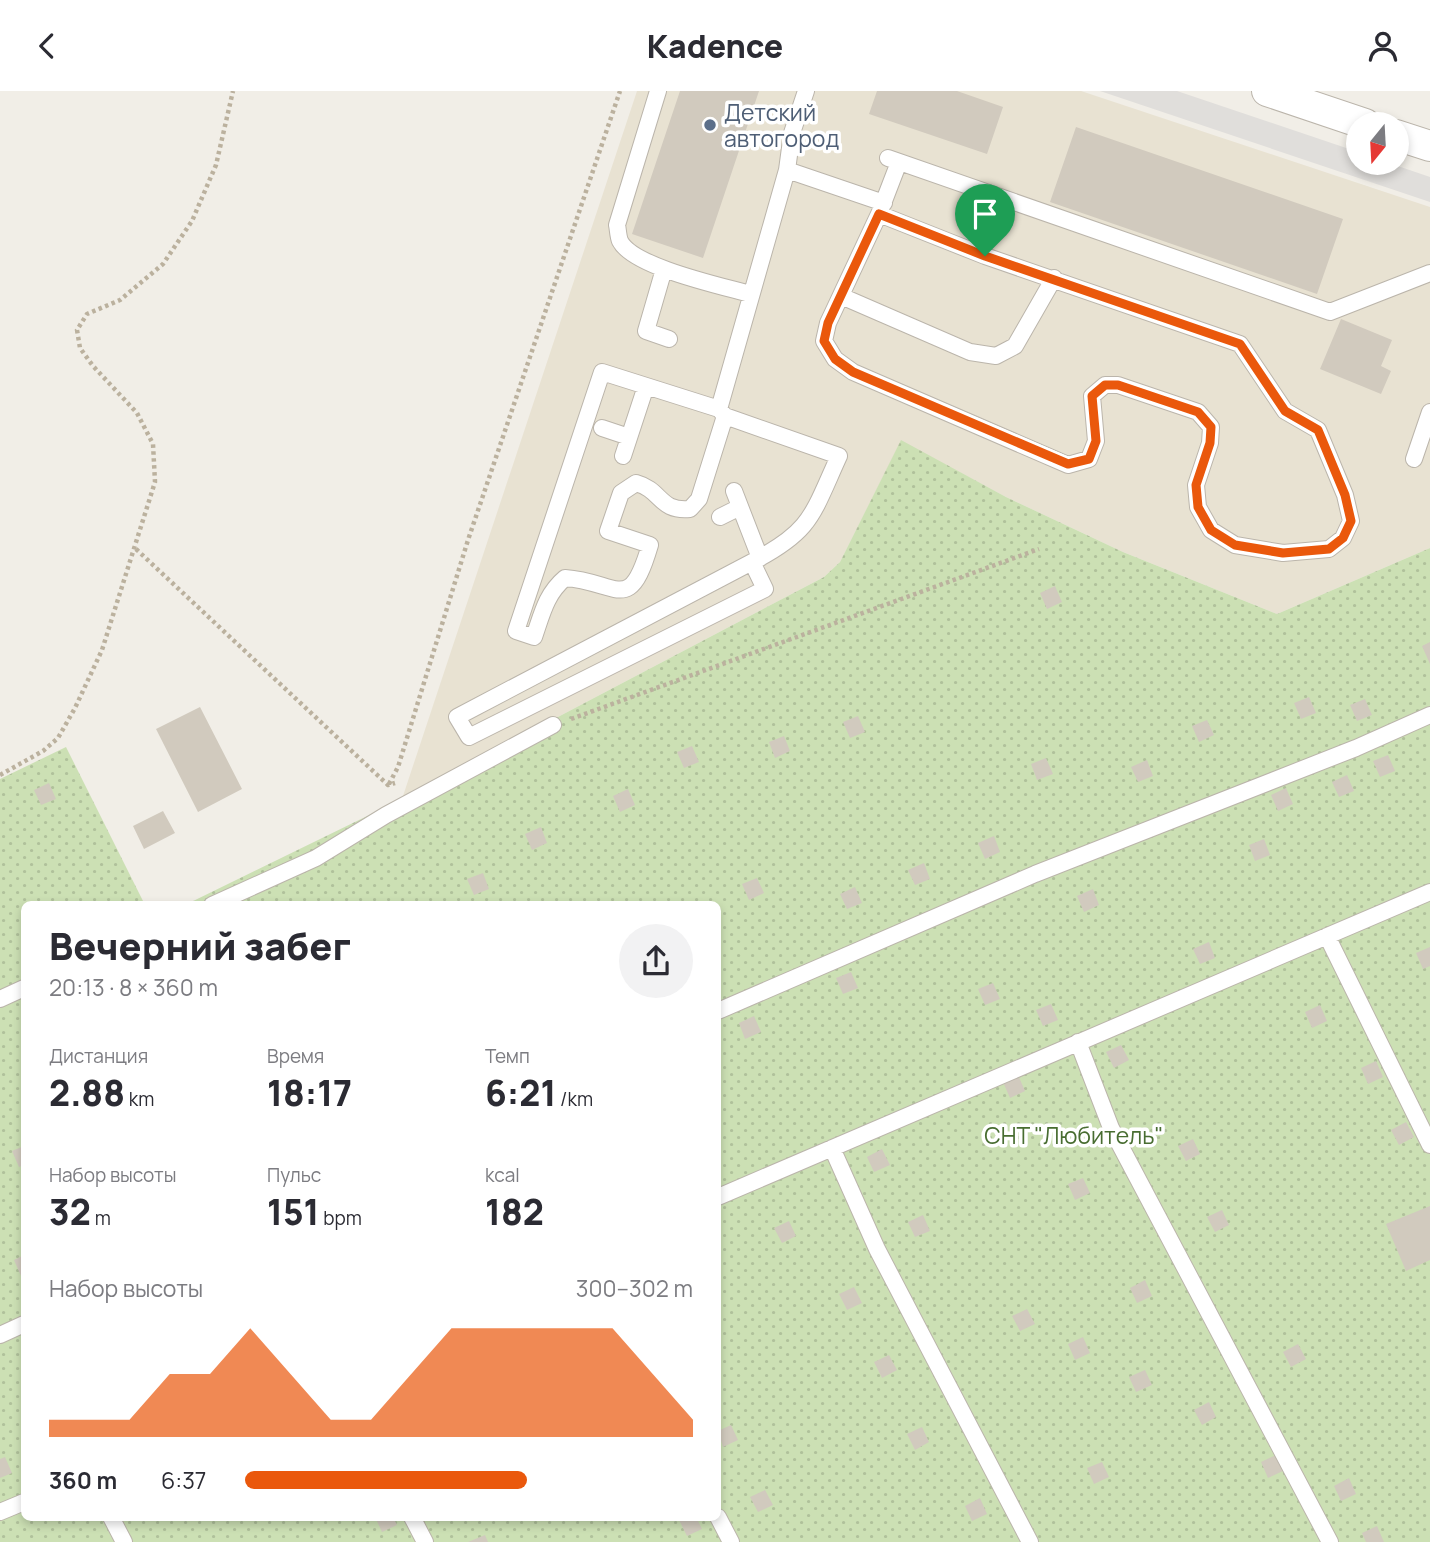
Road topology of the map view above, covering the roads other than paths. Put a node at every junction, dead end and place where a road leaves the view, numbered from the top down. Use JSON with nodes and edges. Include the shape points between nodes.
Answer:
{"nodes":[{"id":1,"x":658,"y":91,"type":"edge"},
{"id":2,"x":806,"y":91,"type":"edge"},
{"id":3,"x":1267,"y":91,"type":"edge"},
{"id":4,"x":1346,"y":118,"type":"edge"},
{"id":5,"x":1409,"y":134,"type":"edge"},
{"id":6,"x":1430,"y":135,"type":"edge"},
{"id":7,"x":1409,"y":139,"type":"edge"},
{"id":8,"x":1430,"y":146,"type":"edge"},
{"id":9,"x":787,"y":170,"type":"junction"},
{"id":10,"x":882,"y":209,"type":"junction"},
{"id":11,"x":664,"y":269,"type":"junction"},
{"id":12,"x":1430,"y":273,"type":"edge"},
{"id":13,"x":1054,"y":278,"type":"junction"},
{"id":14,"x":750,"y":294,"type":"junction"},
{"id":15,"x":841,"y":296,"type":"junction"},
{"id":16,"x":670,"y":339,"type":"dead end"},
{"id":17,"x":646,"y":386,"type":"junction"},
{"id":18,"x":722,"y":412,"type":"junction"},
{"id":19,"x":1430,"y":412,"type":"edge"},
{"id":20,"x":602,"y":428,"type":"dead end"},
{"id":21,"x":629,"y":437,"type":"junction"},
{"id":22,"x":623,"y":456,"type":"dead end"},
{"id":23,"x":1414,"y":459,"type":"dead end"},
{"id":24,"x":734,"y":491,"type":"dead end"},
{"id":25,"x":740,"y":507,"type":"junction"},
{"id":26,"x":720,"y":516,"type":"dead end"},
{"id":27,"x":756,"y":560,"type":"junction"},
{"id":28,"x":1430,"y":715,"type":"edge"},
{"id":29,"x":553,"y":726,"type":"dead end"},
{"id":30,"x":1430,"y":892,"type":"edge"},
{"id":31,"x":221,"y":901,"type":"edge"},
{"id":32,"x":1326,"y":936,"type":"junction"},
{"id":33,"x":21,"y":989,"type":"edge"},
{"id":34,"x":0,"y":999,"type":"edge"},
{"id":35,"x":721,"y":1010,"type":"edge"},
{"id":36,"x":1078,"y":1042,"type":"junction"},
{"id":37,"x":1430,"y":1145,"type":"edge"},
{"id":38,"x":832,"y":1148,"type":"junction"},
{"id":39,"x":721,"y":1196,"type":"edge"},
{"id":40,"x":21,"y":1325,"type":"edge"},
{"id":41,"x":0,"y":1335,"type":"edge"},
{"id":42,"x":21,"y":1503,"type":"edge"},
{"id":43,"x":0,"y":1513,"type":"edge"},
{"id":44,"x":113,"y":1521,"type":"edge"},
{"id":45,"x":414,"y":1521,"type":"edge"},
{"id":46,"x":720,"y":1521,"type":"edge"},
{"id":47,"x":124,"y":1542,"type":"edge"},
{"id":48,"x":425,"y":1542,"type":"edge"},
{"id":49,"x":731,"y":1542,"type":"edge"},
{"id":50,"x":1030,"y":1542,"type":"edge"},
{"id":51,"x":1330,"y":1542,"type":"edge"}],
"edges":[{"from":1,"to":11,"type":"lane","via":[[617,225],[620,241],[629,251]]},
{"from":2,"to":9,"type":"lane","via":[[792,133]]},
{"from":3,"to":4,"type":"street"},
{"from":5,"to":6,"type":"lane"},
{"from":7,"to":8,"type":"street"},
{"from":9,"to":10,"type":"lane"},
{"from":9,"to":14,"type":"lane"},
{"from":10,"to":12,"type":"lane","via":[[893,160],[1330,311]]},
{"from":10,"to":13,"type":"lane","via":[[985,256]]},
{"from":10,"to":15,"type":"lane"},
{"from":11,"to":14,"type":"lane"},
{"from":11,"to":16,"type":"lane","via":[[646,331]]},
{"from":13,"to":15,"type":"lane","via":[[1015,346],[996,356],[970,352]]},
{"from":13,"to":15,"type":"lane","via":[[1240,344],[1285,411],[1318,430],[1345,495],[1351,521],[1343,538],[1329,549],[1283,553],[1235,545],[1211,530],[1198,507],[1196,485],[1211,427],[1198,412],[1118,385],[1105,385],[1092,396],[1096,441],[1089,459],[1068,464],[853,372],[835,359],[824,341]]},
{"from":14,"to":18,"type":"lane"},
{"from":17,"to":18,"type":"lane"},
{"from":17,"to":18,"type":"lane","via":[[602,372],[516,631],[534,637],[546,600],[565,578],[618,590],[631,588],[642,576],[650,545],[608,531],[621,492],[636,484],[649,487],[666,506],[690,509],[699,499]]},
{"from":17,"to":21,"type":"lane"},
{"from":18,"to":27,"type":"lane","via":[[839,456],[804,529]]},
{"from":19,"to":23,"type":"lane"},
{"from":20,"to":21,"type":"lane"},
{"from":21,"to":22,"type":"lane"},
{"from":24,"to":25,"type":"lane"},
{"from":25,"to":26,"type":"lane"},
{"from":25,"to":27,"type":"lane"},
{"from":27,"to":27,"type":"lane","via":[[518,684],[457,717],[469,737],[765,589]]},
{"from":28,"to":35,"type":"lane","via":[[1035,874]]},
{"from":29,"to":31,"type":"lane","via":[[386,815],[316,858]]},
{"from":30,"to":32,"type":"lane"},
{"from":32,"to":36,"type":"lane"},
{"from":32,"to":37,"type":"lane"},
{"from":33,"to":34,"type":"lane"},
{"from":36,"to":38,"type":"lane"},
{"from":36,"to":51,"type":"lane","via":[[1111,1128]]},
{"from":38,"to":39,"type":"lane"},
{"from":38,"to":50,"type":"lane","via":[[877,1249]]},
{"from":40,"to":41,"type":"lane"},
{"from":42,"to":43,"type":"lane"},
{"from":44,"to":47,"type":"lane"},
{"from":45,"to":48,"type":"lane"},
{"from":46,"to":49,"type":"lane"}]}
